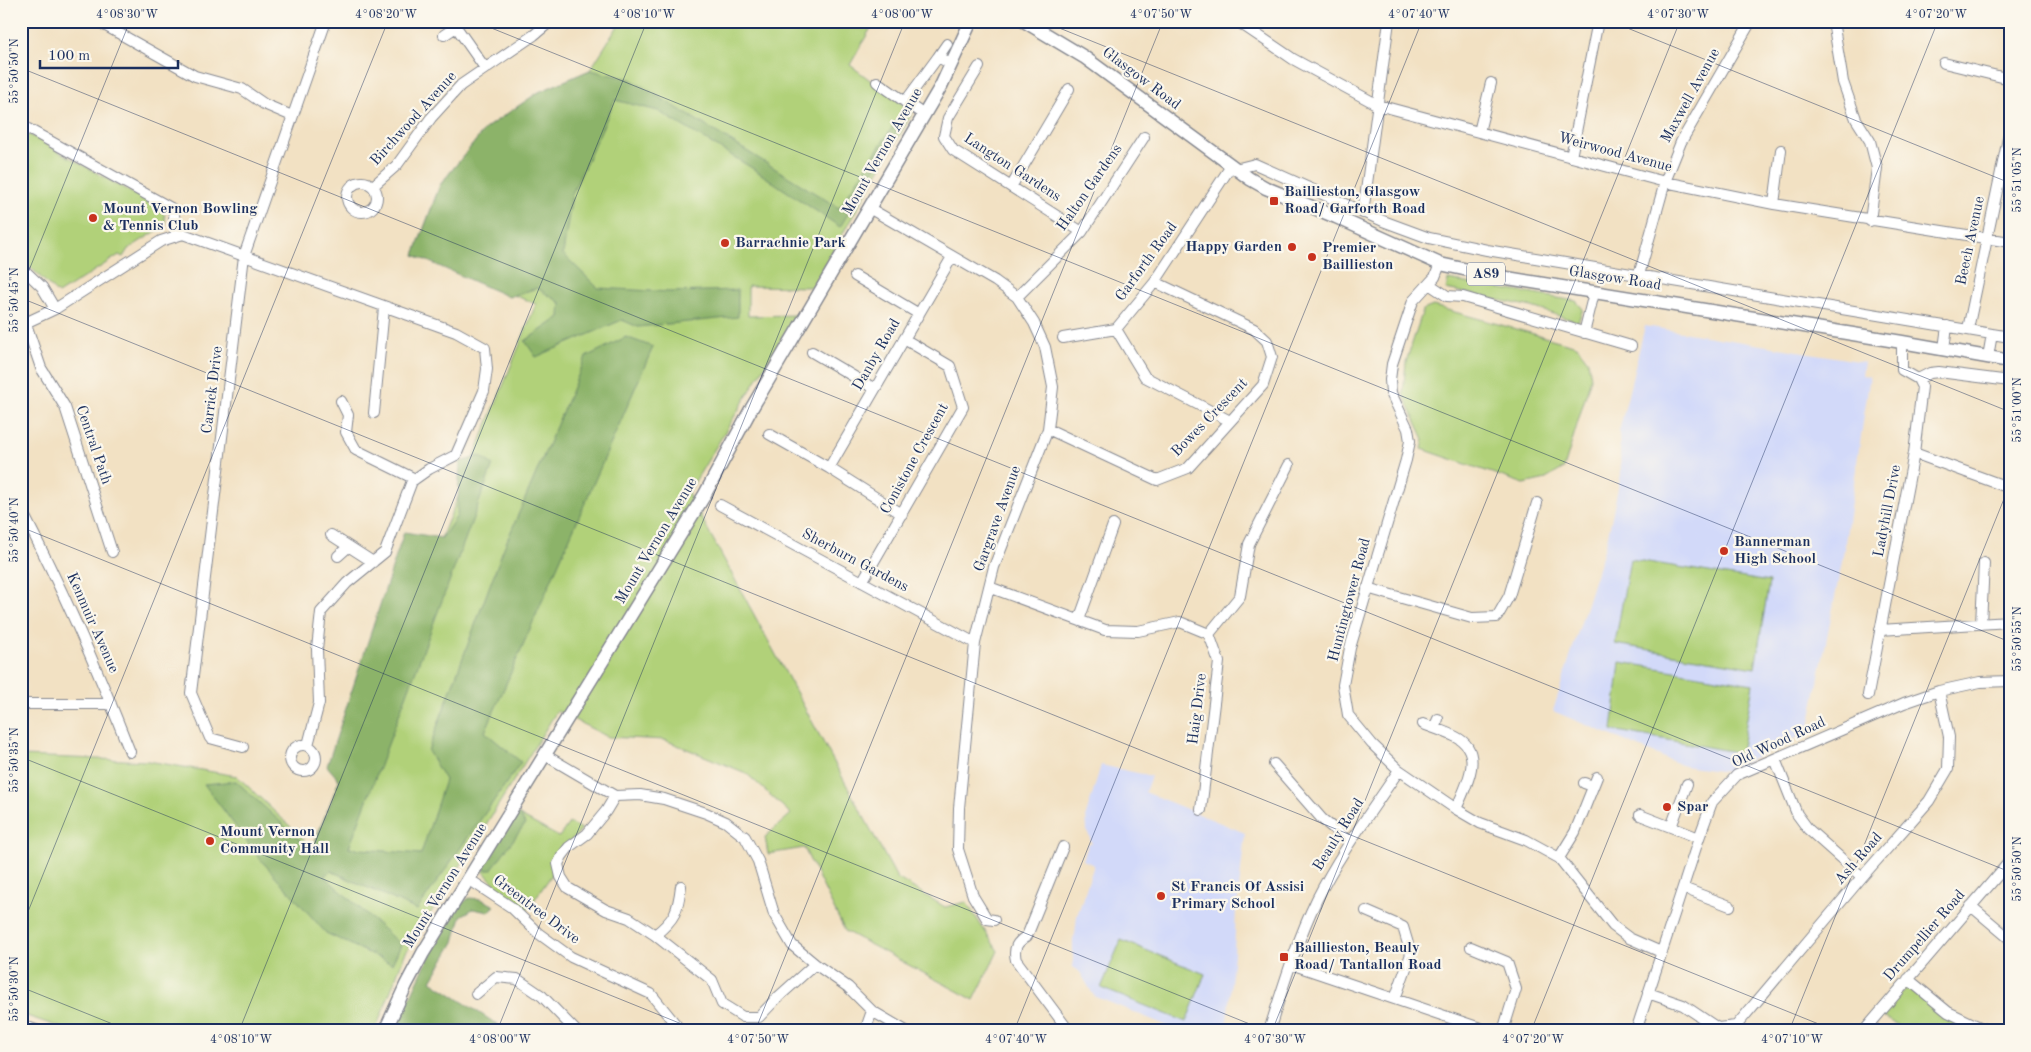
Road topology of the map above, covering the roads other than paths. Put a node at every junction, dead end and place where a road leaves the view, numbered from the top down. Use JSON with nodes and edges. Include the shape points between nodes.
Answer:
{"nodes":[{"id":1,"x":97,"y":21,"type":"edge"},
{"id":2,"x":326,"y":21,"type":"edge"},
{"id":3,"x":552,"y":21,"type":"edge"},
{"id":4,"x":971,"y":21,"type":"edge"},
{"id":5,"x":1024,"y":21,"type":"edge"},
{"id":6,"x":1237,"y":21,"type":"edge"},
{"id":7,"x":1389,"y":21,"type":"edge"},
{"id":8,"x":1598,"y":21,"type":"edge"},
{"id":9,"x":1751,"y":21,"type":"edge"},
{"id":10,"x":1833,"y":21,"type":"edge"},
{"id":11,"x":454,"y":24,"type":"edge"},
{"id":12,"x":444,"y":35,"type":"dead end"},
{"id":13,"x":946,"y":44,"type":"dead end"},
{"id":14,"x":938,"y":57,"type":"junction"},
{"id":15,"x":1944,"y":63,"type":"dead end"},
{"id":16,"x":950,"y":64,"type":"junction"},
{"id":17,"x":979,"y":67,"type":"dead end"},
{"id":18,"x":485,"y":68,"type":"junction"},
{"id":19,"x":2010,"y":79,"type":"edge"},
{"id":20,"x":877,"y":82,"type":"dead end"},
{"id":21,"x":1491,"y":83,"type":"dead end"},
{"id":22,"x":1069,"y":89,"type":"dead end"},
{"id":23,"x":905,"y":102,"type":"junction"},
{"id":24,"x":1378,"y":105,"type":"junction"},
{"id":25,"x":924,"y":115,"type":"junction"},
{"id":26,"x":292,"y":116,"type":"junction"},
{"id":27,"x":21,"y":125,"type":"edge"},
{"id":28,"x":2010,"y":129,"type":"edge"},
{"id":29,"x":1479,"y":132,"type":"junction"},
{"id":30,"x":1144,"y":137,"type":"dead end"},
{"id":31,"x":1781,"y":150,"type":"dead end"},
{"id":32,"x":1571,"y":157,"type":"junction"},
{"id":33,"x":1233,"y":168,"type":"junction"},
{"id":34,"x":1665,"y":182,"type":"junction"},
{"id":35,"x":373,"y":186,"type":"dead end"},
{"id":36,"x":1011,"y":187,"type":"junction"},
{"id":37,"x":1342,"y":204,"type":"junction"},
{"id":38,"x":1774,"y":204,"type":"junction"},
{"id":39,"x":869,"y":208,"type":"junction"},
{"id":40,"x":1363,"y":213,"type":"junction"},
{"id":41,"x":1336,"y":217,"type":"junction"},
{"id":42,"x":1870,"y":221,"type":"junction"},
{"id":43,"x":1383,"y":222,"type":"junction"},
{"id":44,"x":1082,"y":232,"type":"junction"},
{"id":45,"x":176,"y":236,"type":"junction"},
{"id":46,"x":1378,"y":236,"type":"junction"},
{"id":47,"x":1987,"y":238,"type":"junction"},
{"id":48,"x":2010,"y":242,"type":"edge"},
{"id":49,"x":244,"y":256,"type":"junction"},
{"id":50,"x":952,"y":257,"type":"junction"},
{"id":51,"x":1440,"y":264,"type":"junction"},
{"id":52,"x":21,"y":267,"type":"edge"},
{"id":53,"x":1639,"y":275,"type":"junction"},
{"id":54,"x":854,"y":276,"type":"dead end"},
{"id":55,"x":1155,"y":282,"type":"junction"},
{"id":56,"x":1429,"y":284,"type":"junction"},
{"id":57,"x":1594,"y":293,"type":"junction"},
{"id":58,"x":1017,"y":298,"type":"junction"},
{"id":59,"x":55,"y":308,"type":"junction"},
{"id":60,"x":384,"y":308,"type":"junction"},
{"id":61,"x":919,"y":314,"type":"junction"},
{"id":62,"x":24,"y":325,"type":"edge"},
{"id":63,"x":1947,"y":326,"type":"junction"},
{"id":64,"x":1968,"y":329,"type":"junction"},
{"id":65,"x":1116,"y":330,"type":"junction"},
{"id":66,"x":1584,"y":333,"type":"junction"},
{"id":67,"x":1992,"y":334,"type":"junction"},
{"id":68,"x":2010,"y":337,"type":"edge"},
{"id":69,"x":1063,"y":338,"type":"dead end"},
{"id":70,"x":904,"y":339,"type":"junction"},
{"id":71,"x":1902,"y":342,"type":"junction"},
{"id":72,"x":1630,"y":346,"type":"dead end"},
{"id":73,"x":1944,"y":349,"type":"junction"},
{"id":74,"x":812,"y":352,"type":"dead end"},
{"id":75,"x":1988,"y":357,"type":"junction"},
{"id":76,"x":2010,"y":361,"type":"edge"},
{"id":77,"x":1918,"y":379,"type":"junction"},
{"id":78,"x":2010,"y":381,"type":"edge"},
{"id":79,"x":875,"y":389,"type":"junction"},
{"id":80,"x":341,"y":401,"type":"dead end"},
{"id":81,"x":374,"y":412,"type":"dead end"},
{"id":82,"x":1230,"y":421,"type":"junction"},
{"id":83,"x":1048,"y":429,"type":"junction"},
{"id":84,"x":768,"y":434,"type":"dead end"},
{"id":85,"x":1914,"y":453,"type":"junction"},
{"id":86,"x":1289,"y":465,"type":"dead end"},
{"id":87,"x":829,"y":468,"type":"junction"},
{"id":88,"x":415,"y":479,"type":"junction"},
{"id":89,"x":2010,"y":488,"type":"edge"},
{"id":90,"x":1537,"y":503,"type":"dead end"},
{"id":91,"x":720,"y":505,"type":"dead end"},
{"id":92,"x":21,"y":509,"type":"edge"},
{"id":93,"x":902,"y":514,"type":"junction"},
{"id":94,"x":1113,"y":525,"type":"dead end"},
{"id":95,"x":331,"y":535,"type":"dead end"},
{"id":96,"x":348,"y":546,"type":"junction"},
{"id":97,"x":112,"y":552,"type":"dead end"},
{"id":98,"x":338,"y":556,"type":"dead end"},
{"id":99,"x":373,"y":562,"type":"junction"},
{"id":100,"x":1984,"y":562,"type":"dead end"},
{"id":101,"x":862,"y":582,"type":"junction"},
{"id":102,"x":989,"y":587,"type":"junction"},
{"id":103,"x":1367,"y":588,"type":"junction"},
{"id":104,"x":1079,"y":620,"type":"junction"},
{"id":105,"x":2010,"y":622,"type":"edge"},
{"id":106,"x":1981,"y":624,"type":"junction"},
{"id":107,"x":1880,"y":630,"type":"junction"},
{"id":108,"x":1209,"y":634,"type":"junction"},
{"id":109,"x":976,"y":643,"type":"junction"},
{"id":110,"x":2010,"y":682,"type":"edge"},
{"id":111,"x":1939,"y":692,"type":"junction"},
{"id":112,"x":1868,"y":695,"type":"dead end"},
{"id":113,"x":21,"y":704,"type":"edge"},
{"id":114,"x":111,"y":704,"type":"junction"},
{"id":115,"x":1423,"y":724,"type":"dead end"},
{"id":116,"x":308,"y":745,"type":"dead end"},
{"id":117,"x":243,"y":748,"type":"dead end"},
{"id":118,"x":130,"y":752,"type":"dead end"},
{"id":119,"x":545,"y":755,"type":"junction"},
{"id":120,"x":1775,"y":759,"type":"junction"},
{"id":121,"x":1274,"y":764,"type":"dead end"},
{"id":122,"x":1399,"y":770,"type":"junction"},
{"id":123,"x":1591,"y":782,"type":"dead end"},
{"id":124,"x":1687,"y":784,"type":"dead end"},
{"id":125,"x":616,"y":796,"type":"junction"},
{"id":126,"x":1456,"y":809,"type":"junction"},
{"id":127,"x":1201,"y":810,"type":"dead end"},
{"id":128,"x":1640,"y":815,"type":"dead end"},
{"id":129,"x":1671,"y":827,"type":"junction"},
{"id":130,"x":1699,"y":838,"type":"junction"},
{"id":131,"x":1350,"y":842,"type":"junction"},
{"id":132,"x":1063,"y":847,"type":"dead end"},
{"id":133,"x":1559,"y":858,"type":"junction"},
{"id":134,"x":2010,"y":861,"type":"edge"},
{"id":135,"x":1862,"y":877,"type":"junction"},
{"id":136,"x":470,"y":880,"type":"junction"},
{"id":137,"x":681,"y":886,"type":"dead end"},
{"id":138,"x":1683,"y":888,"type":"junction"},
{"id":139,"x":1730,"y":906,"type":"dead end"},
{"id":140,"x":1971,"y":906,"type":"junction"},
{"id":141,"x":1366,"y":910,"type":"dead end"},
{"id":142,"x":994,"y":920,"type":"dead end"},
{"id":143,"x":655,"y":935,"type":"junction"},
{"id":144,"x":2010,"y":939,"type":"edge"},
{"id":145,"x":1471,"y":947,"type":"dead end"},
{"id":146,"x":1661,"y":952,"type":"junction"},
{"id":147,"x":815,"y":964,"type":"junction"},
{"id":148,"x":1291,"y":964,"type":"junction"},
{"id":149,"x":1908,"y":979,"type":"junction"},
{"id":150,"x":1648,"y":993,"type":"junction"},
{"id":151,"x":476,"y":994,"type":"dead end"},
{"id":152,"x":1395,"y":999,"type":"junction"},
{"id":153,"x":872,"y":1011,"type":"junction"},
{"id":154,"x":21,"y":1025,"type":"edge"},
{"id":155,"x":1736,"y":1028,"type":"edge"},
{"id":156,"x":1720,"y":1030,"type":"edge"},
{"id":157,"x":39,"y":1031,"type":"edge"},
{"id":158,"x":385,"y":1031,"type":"edge"},
{"id":159,"x":576,"y":1031,"type":"edge"},
{"id":160,"x":681,"y":1031,"type":"edge"},
{"id":161,"x":865,"y":1031,"type":"edge"},
{"id":162,"x":906,"y":1031,"type":"edge"},
{"id":163,"x":1069,"y":1031,"type":"edge"},
{"id":164,"x":1269,"y":1031,"type":"edge"},
{"id":165,"x":1489,"y":1031,"type":"edge"},
{"id":166,"x":1503,"y":1031,"type":"edge"},
{"id":167,"x":1636,"y":1031,"type":"edge"},
{"id":168,"x":1864,"y":1031,"type":"edge"},
{"id":169,"x":1988,"y":1031,"type":"edge"}],
"edges":[{"from":1,"to":26,"type":"street","via":[[195,76],[242,89],[264,104]]},
{"from":2,"to":26,"type":"street","name":"Carrick Drive"},
{"from":3,"to":18,"type":"street","name":"Birchwood Avenue"},
{"from":4,"to":16,"type":"main road","name":"Mount Vernon Avenue"},
{"from":5,"to":33,"type":"main road","name":"Glasgow Road","number":"A89","via":[[1084,57]]},
{"from":6,"to":24,"type":"street","name":"Weirwood Avenue","via":[[1293,59]]},
{"from":7,"to":24,"type":"street"},
{"from":8,"to":32,"type":"street"},
{"from":9,"to":34,"type":"street","name":"Maxwell Avenue","via":[[1681,142]]},
{"from":10,"to":42,"type":"street","via":[[1843,82],[1856,119],[1870,141],[1877,168]]},
{"from":11,"to":12,"type":"street"},
{"from":11,"to":18,"type":"street"},
{"from":13,"to":14,"type":"street","name":"Mount Vernon Avenue"},
{"from":14,"to":16,"type":"street"},
{"from":14,"to":23,"type":"street","name":"Mount Vernon Avenue"},
{"from":15,"to":19,"type":"street"},
{"from":16,"to":25,"type":"main road","name":"Mount Vernon Avenue"},
{"from":17,"to":36,"type":"street","name":"Langton Gardens","via":[[948,118],[944,136],[953,150]]},
{"from":18,"to":35,"type":"street","name":"Birchwood Avenue","via":[[461,85],[431,118],[397,165]]},
{"from":20,"to":23,"type":"street"},
{"from":21,"to":29,"type":"street"},
{"from":22,"to":36,"type":"street"},
{"from":23,"to":25,"type":"street"},
{"from":24,"to":29,"type":"street","name":"Weirwood Avenue"},
{"from":24,"to":40,"type":"street"},
{"from":25,"to":39,"type":"main road","name":"Mount Vernon Avenue"},
{"from":26,"to":49,"type":"street","name":"Carrick Drive"},
{"from":27,"to":45,"type":"street","via":[[168,207],[174,214]]},
{"from":28,"to":47,"type":"street","name":"Beech Avenue"},
{"from":29,"to":32,"type":"street","name":"Weirwood Avenue"},
{"from":30,"to":44,"type":"street","name":"Halton Gardens"},
{"from":31,"to":38,"type":"street"},
{"from":32,"to":34,"type":"street","name":"Weirwood Avenue"},
{"from":33,"to":37,"type":"street","name":"Glasgow Road","via":[[1255,164]]},
{"from":33,"to":41,"type":"main road","name":"Glasgow Road","number":"A89","via":[[1266,188]]},
{"from":33,"to":55,"type":"street","name":"Garforth Road"},
{"from":34,"to":38,"type":"street","name":"Weirwood Avenue"},
{"from":34,"to":53,"type":"street","name":"Maxwell Avenue"},
{"from":36,"to":44,"type":"street","name":"Langton Gardens"},
{"from":37,"to":40,"type":"street","name":"Glasgow Road"},
{"from":37,"to":41,"type":"street"},
{"from":38,"to":42,"type":"street","name":"Weirwood Avenue"},
{"from":39,"to":50,"type":"street","name":"Gargrave Avenue"},
{"from":39,"to":119,"type":"main road","name":"Mount Vernon Avenue","via":[[704,496]]},
{"from":40,"to":43,"type":"street","name":"Glasgow Road"},
{"from":41,"to":46,"type":"main road","name":"Glasgow Road","number":"A89"},
{"from":42,"to":47,"type":"street","name":"Weirwood Avenue"},
{"from":43,"to":46,"type":"street"},
{"from":43,"to":53,"type":"street","name":"Glasgow Road","via":[[1439,240],[1487,250]]},
{"from":44,"to":58,"type":"street","name":"Halton Gardens"},
{"from":45,"to":49,"type":"street","via":[[188,235]]},
{"from":45,"to":59,"type":"street","via":[[161,241]]},
{"from":46,"to":51,"type":"main road","name":"Glasgow Road","number":"A89"},
{"from":47,"to":48,"type":"street","name":"Weirwood Avenue"},
{"from":47,"to":64,"type":"street","name":"Beech Avenue"},
{"from":49,"to":60,"type":"street"},
{"from":49,"to":117,"type":"street","name":"Carrick Drive","via":[[191,693],[210,738]]},
{"from":50,"to":58,"type":"street","name":"Gargrave Avenue"},
{"from":50,"to":61,"type":"street","name":"Danby Road"},
{"from":51,"to":56,"type":"street","name":"Huntingtower Road"},
{"from":51,"to":57,"type":"main road","name":"Glasgow Road","number":"A89"},
{"from":52,"to":59,"type":"street","via":[[42,286]]},
{"from":53,"to":63,"type":"street","name":"Glasgow Road"},
{"from":54,"to":61,"type":"street"},
{"from":55,"to":65,"type":"street","name":"Garforth Road"},
{"from":55,"to":82,"type":"street","name":"Bowes Crescent","via":[[1254,329],[1267,341],[1272,357],[1263,385]]},
{"from":56,"to":66,"type":"street","via":[[1447,296],[1463,297]]},
{"from":56,"to":103,"type":"street","name":"Huntingtower Road","via":[[1413,301],[1392,364],[1391,393],[1408,429],[1410,441]]},
{"from":57,"to":66,"type":"street"},
{"from":57,"to":71,"type":"main road","name":"Glasgow Road","number":"A89"},
{"from":58,"to":83,"type":"street","name":"Gargrave Avenue","via":[[1045,347],[1053,388]]},
{"from":59,"to":62,"type":"street"},
{"from":60,"to":81,"type":"street"},
{"from":60,"to":88,"type":"street","via":[[456,332],[485,348],[484,391],[456,455]]},
{"from":61,"to":70,"type":"street","name":"Danby Road"},
{"from":62,"to":97,"type":"street","name":"Central Path","via":[[41,368],[65,407]]},
{"from":63,"to":64,"type":"street","name":"Glasgow Road"},
{"from":63,"to":73,"type":"street"},
{"from":64,"to":67,"type":"street","name":"Glasgow Road"},
{"from":65,"to":69,"type":"street"},
{"from":65,"to":82,"type":"street","via":[[1145,377]]},
{"from":66,"to":72,"type":"street"},
{"from":67,"to":68,"type":"street","name":"Glasgow Road"},
{"from":67,"to":75,"type":"street"},
{"from":70,"to":79,"type":"street","name":"Danby Road"},
{"from":70,"to":93,"type":"street","name":"Conistone Crescent","via":[[950,366],[963,407]]},
{"from":71,"to":73,"type":"main road","name":"Glasgow Road","number":"A89"},
{"from":71,"to":77,"type":"street","via":[[1902,370]]},
{"from":73,"to":75,"type":"main road","name":"Glasgow Road","number":"A89"},
{"from":74,"to":79,"type":"street"},
{"from":75,"to":76,"type":"main road","name":"Glasgow Road","number":"A89"},
{"from":77,"to":78,"type":"street","via":[[1939,372]]},
{"from":77,"to":85,"type":"street","name":"Ladyhill Drive","via":[[1922,387]]},
{"from":79,"to":87,"type":"street","name":"Danby Road"},
{"from":80,"to":88,"type":"street","via":[[348,415],[346,432],[356,450]]},
{"from":82,"to":83,"type":"street","name":"Bowes Crescent","via":[[1188,468],[1157,480]]},
{"from":83,"to":102,"type":"street","name":"Gargrave Avenue"},
{"from":84,"to":87,"type":"street"},
{"from":85,"to":89,"type":"street"},
{"from":85,"to":107,"type":"street","name":"Ladyhill Drive"},
{"from":86,"to":108,"type":"street","via":[[1249,544],[1240,596]]},
{"from":87,"to":93,"type":"street"},
{"from":88,"to":99,"type":"street","via":[[385,552]]},
{"from":90,"to":103,"type":"street","via":[[1510,596],[1497,617],[1472,618]]},
{"from":91,"to":101,"type":"street","name":"Sherburn Gardens"},
{"from":92,"to":114,"type":"street","name":"Kenmuir Avenue"},
{"from":93,"to":101,"type":"street","name":"Conistone Crescent"},
{"from":94,"to":104,"type":"street"},
{"from":95,"to":96,"type":"street"},
{"from":96,"to":98,"type":"street"},
{"from":96,"to":99,"type":"street"},
{"from":99,"to":116,"type":"street","via":[[347,583],[321,612],[317,649],[319,703]]},
{"from":100,"to":106,"type":"street"},
{"from":101,"to":109,"type":"street","name":"Sherburn Gardens"},
{"from":102,"to":104,"type":"street"},
{"from":102,"to":109,"type":"street","name":"Gargrave Avenue"},
{"from":103,"to":122,"type":"street","name":"Huntingtower Road","via":[[1343,685],[1348,715]]},
{"from":104,"to":108,"type":"street","via":[[1105,630],[1138,631],[1180,622]]},
{"from":105,"to":106,"type":"street"},
{"from":106,"to":107,"type":"street"},
{"from":107,"to":112,"type":"street","name":"Ladyhill Drive"},
{"from":108,"to":127,"type":"street","name":"Haig Drive","via":[[1219,662]]},
{"from":109,"to":142,"type":"street","name":"Gargrave Avenue","via":[[959,808],[958,849],[973,896],[987,919]]},
{"from":110,"to":111,"type":"street","name":"Old Wood Road","via":[[1980,682]]},
{"from":111,"to":120,"type":"street","name":"Old Wood Road","via":[[1904,703]]},
{"from":111,"to":135,"type":"street","name":"Ash Road","via":[[1949,738],[1948,769],[1929,801]]},
{"from":113,"to":114,"type":"street"},
{"from":114,"to":118,"type":"street","name":"Kenmuir Avenue"},
{"from":115,"to":126,"type":"street","via":[[1436,724],[1459,739],[1471,757],[1472,770]]},
{"from":119,"to":125,"type":"street"},
{"from":119,"to":136,"type":"main road","name":"Mount Vernon Avenue"},
{"from":120,"to":130,"type":"street","name":"Old Wood Road","via":[[1737,775],[1712,802]]},
{"from":120,"to":135,"type":"street","via":[[1797,814],[1808,829]]},
{"from":121,"to":131,"type":"street","via":[[1322,819]]},
{"from":122,"to":126,"type":"street","name":"Huntingtower Road"},
{"from":122,"to":131,"type":"street","name":"Beauly Road"},
{"from":123,"to":133,"type":"street","via":[[1575,832]]},
{"from":124,"to":129,"type":"street"},
{"from":125,"to":143,"type":"street","via":[[587,834],[562,856],[558,864],[561,877],[568,888],[606,910],[629,918]]},
{"from":125,"to":147,"type":"street","via":[[664,799],[726,822],[744,836],[758,862],[774,914],[792,945]]},
{"from":126,"to":133,"type":"street","name":"Huntingtower Road"},
{"from":128,"to":129,"type":"street"},
{"from":129,"to":130,"type":"street"},
{"from":130,"to":138,"type":"street","name":"Old Wood Road"},
{"from":131,"to":148,"type":"street","name":"Beauly Road","via":[[1317,899]]},
{"from":132,"to":163,"type":"street","via":[[1027,936],[1020,940],[1014,952],[1016,960]]},
{"from":133,"to":146,"type":"street","name":"Huntingtower Road","via":[[1613,926],[1629,938]]},
{"from":134,"to":140,"type":"street","name":"Drumpellier Road"},
{"from":135,"to":155,"type":"street","name":"Ash Road"},
{"from":136,"to":158,"type":"main road","name":"Mount Vernon Avenue","via":[[406,984]]},
{"from":136,"to":160,"type":"street","name":"Greentree Drive","via":[[511,907],[538,933],[571,957],[651,994]]},
{"from":137,"to":143,"type":"street","via":[[679,904],[670,924]]},
{"from":138,"to":139,"type":"street"},
{"from":138,"to":146,"type":"street","name":"Old Wood Road"},
{"from":140,"to":144,"type":"street"},
{"from":140,"to":149,"type":"street","name":"Drumpellier Road"},
{"from":141,"to":152,"type":"street","via":[[1403,928],[1410,954]]},
{"from":143,"to":147,"type":"street","via":[[712,980],[722,1004],[743,1017],[759,1017]]},
{"from":145,"to":166,"type":"street","via":[[1507,962],[1516,989]]},
{"from":146,"to":150,"type":"street","name":"Old Wood Road"},
{"from":147,"to":153,"type":"street","via":[[848,987]]},
{"from":148,"to":152,"type":"street"},
{"from":148,"to":164,"type":"street","name":"Beauly Road"},
{"from":149,"to":168,"type":"street","name":"Drumpellier Road"},
{"from":149,"to":169,"type":"street","via":[[1948,1012]]},
{"from":150,"to":156,"type":"street","via":[[1683,1005]]},
{"from":150,"to":167,"type":"street","name":"Old Wood Road"},
{"from":151,"to":159,"type":"street","via":[[496,977],[516,979],[542,996]]},
{"from":152,"to":165,"type":"street"},
{"from":153,"to":161,"type":"street"},
{"from":153,"to":162,"type":"street"},
{"from":154,"to":157,"type":"street"},
{"from":155,"to":156,"type":"street","name":"Ash Road"}]}
